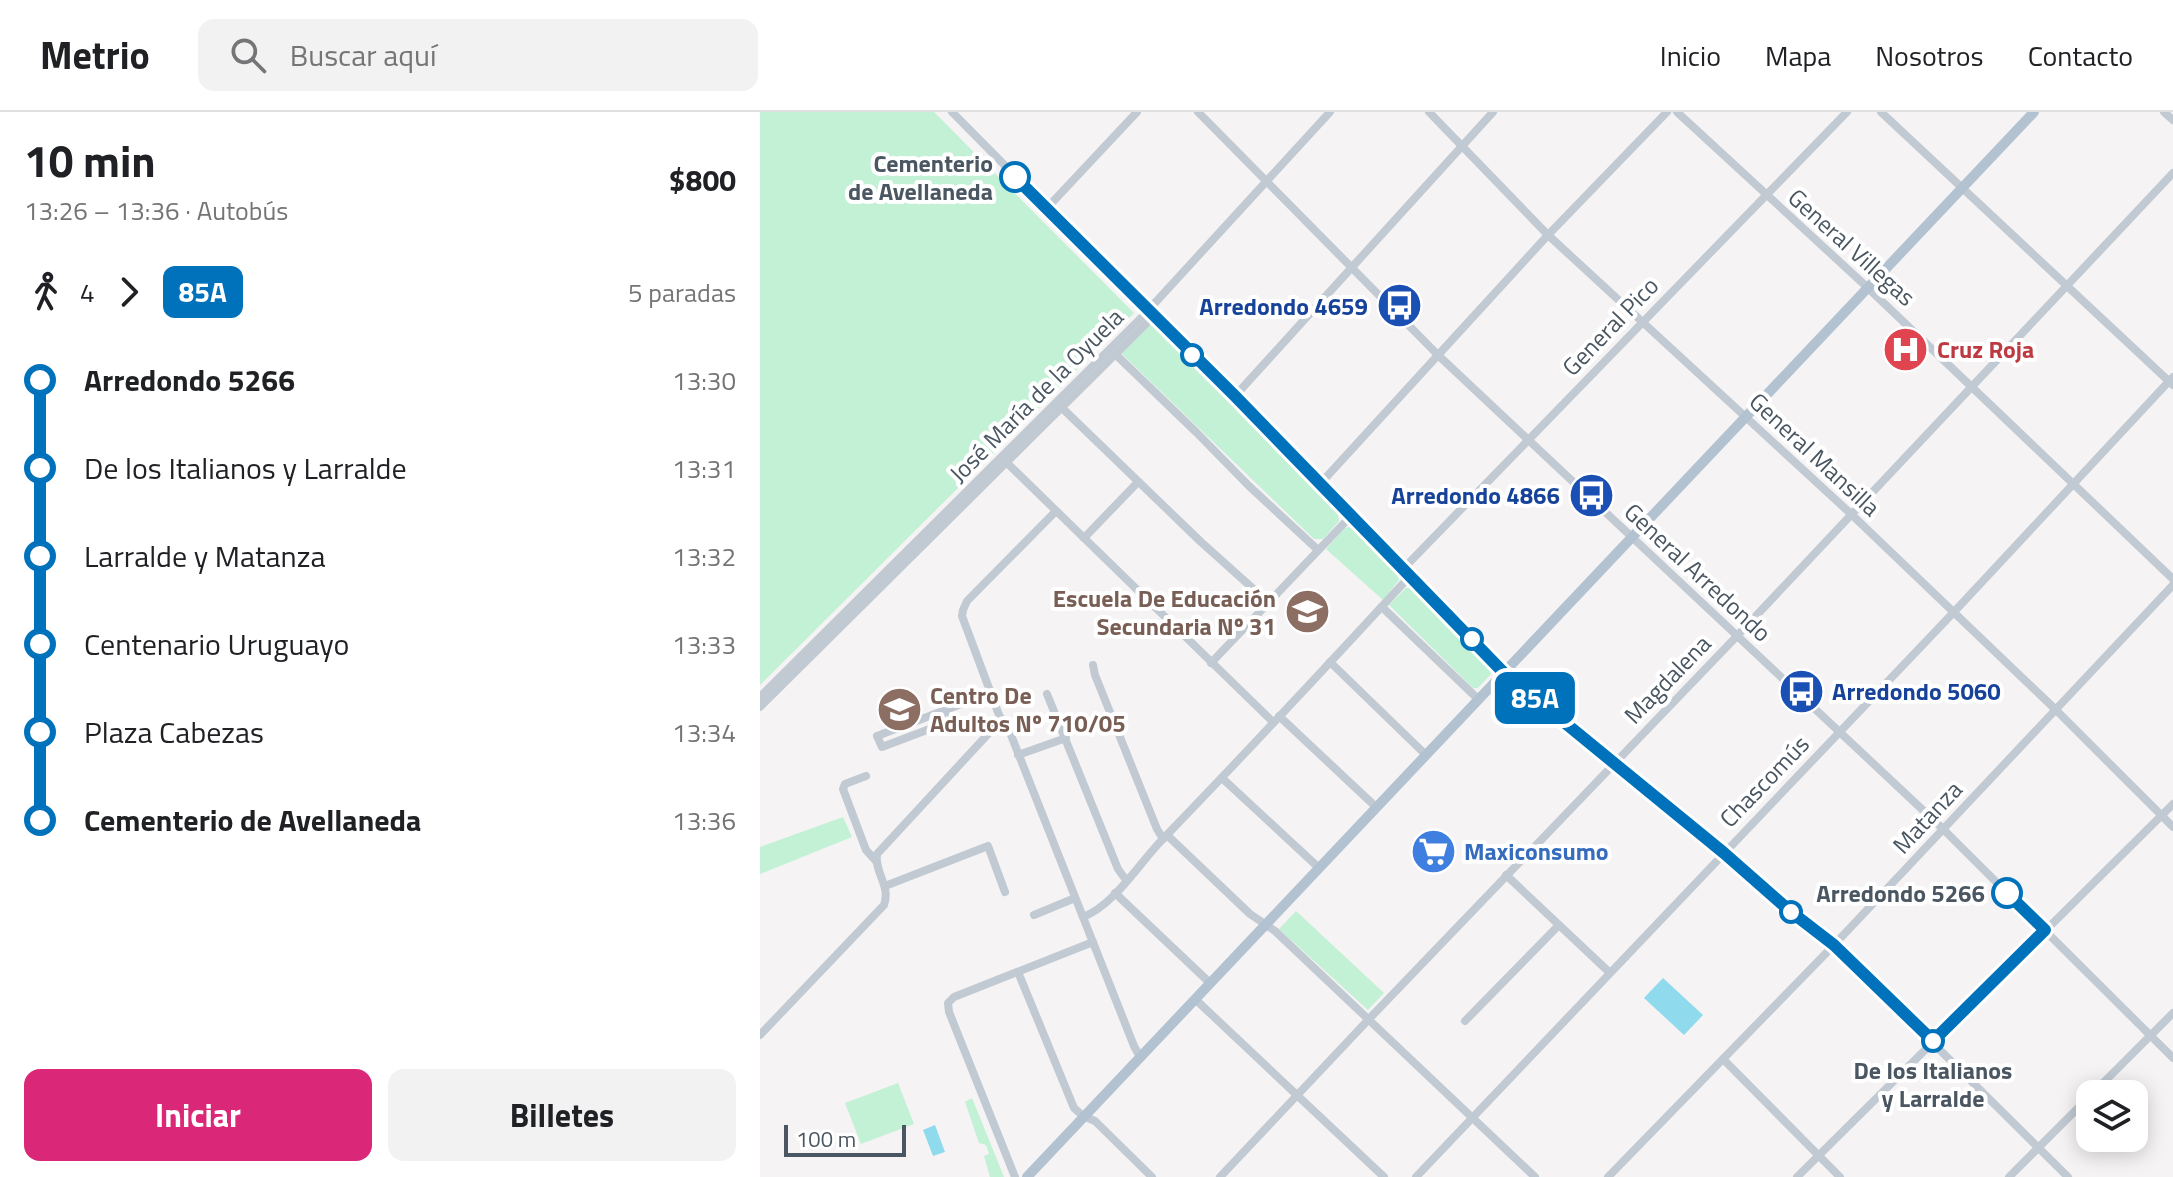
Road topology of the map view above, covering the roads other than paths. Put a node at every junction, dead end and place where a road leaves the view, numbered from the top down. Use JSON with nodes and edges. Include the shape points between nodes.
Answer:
{"nodes":[{"id":1,"x":952,"y":112,"type":"edge"},
{"id":2,"x":1137,"y":112,"type":"edge"},
{"id":3,"x":1198,"y":112,"type":"edge"},
{"id":4,"x":1330,"y":112,"type":"edge"},
{"id":5,"x":1429,"y":112,"type":"edge"},
{"id":6,"x":1493,"y":112,"type":"edge"},
{"id":7,"x":1667,"y":112,"type":"edge"},
{"id":8,"x":1677,"y":112,"type":"edge"},
{"id":9,"x":1847,"y":112,"type":"edge"},
{"id":10,"x":1881,"y":112,"type":"edge"},
{"id":11,"x":2164,"y":112,"type":"edge"},
{"id":12,"x":2029,"y":114,"type":"edge"},
{"id":13,"x":2173,"y":120,"type":"edge"},
{"id":14,"x":1462,"y":146,"type":"junction"},
{"id":15,"x":2173,"y":173,"type":"edge"},
{"id":16,"x":1267,"y":181,"type":"junction"},
{"id":17,"x":1963,"y":188,"type":"junction"},
{"id":18,"x":1765,"y":195,"type":"junction"},
{"id":19,"x":1047,"y":208,"type":"junction"},
{"id":20,"x":1548,"y":235,"type":"junction"},
{"id":21,"x":1351,"y":268,"type":"junction"},
{"id":22,"x":2067,"y":285,"type":"junction"},
{"id":23,"x":1868,"y":288,"type":"junction"},
{"id":24,"x":1150,"y":314,"type":"junction"},
{"id":25,"x":1642,"y":322,"type":"junction"},
{"id":26,"x":1113,"y":351,"type":"junction"},
{"id":27,"x":1439,"y":356,"type":"junction"},
{"id":28,"x":2172,"y":381,"type":"edge"},
{"id":29,"x":1971,"y":386,"type":"junction"},
{"id":30,"x":1235,"y":396,"type":"junction"},
{"id":31,"x":1059,"y":405,"type":"junction"},
{"id":32,"x":1746,"y":417,"type":"junction"},
{"id":33,"x":1528,"y":439,"type":"junction"},
{"id":34,"x":1004,"y":460,"type":"junction"},
{"id":35,"x":1138,"y":482,"type":"junction"},
{"id":36,"x":1320,"y":484,"type":"junction"},
{"id":37,"x":2074,"y":485,"type":"junction"},
{"id":38,"x":1056,"y":511,"type":"junction"},
{"id":39,"x":1850,"y":513,"type":"junction"},
{"id":40,"x":1351,"y":516,"type":"junction"},
{"id":41,"x":1633,"y":536,"type":"junction"},
{"id":42,"x":1084,"y":538,"type":"junction"},
{"id":43,"x":1318,"y":550,"type":"junction"},
{"id":44,"x":1406,"y":573,"type":"junction"},
{"id":45,"x":2173,"y":579,"type":"edge"},
{"id":46,"x":2173,"y":585,"type":"edge"},
{"id":47,"x":1268,"y":602,"type":"junction"},
{"id":48,"x":1382,"y":607,"type":"junction"},
{"id":49,"x":1953,"y":613,"type":"junction"},
{"id":50,"x":1737,"y":636,"type":"junction"},
{"id":51,"x":1330,"y":662,"type":"junction"},
{"id":52,"x":1211,"y":663,"type":"junction"},
{"id":53,"x":1093,"y":665,"type":"dead end"},
{"id":54,"x":1504,"y":673,"type":"junction"},
{"id":55,"x":990,"y":693,"type":"junction"},
{"id":56,"x":1047,"y":694,"type":"dead end"},
{"id":57,"x":760,"y":697,"type":"edge"},
{"id":58,"x":1478,"y":699,"type":"junction"},
{"id":59,"x":760,"y":707,"type":"edge"},
{"id":60,"x":2055,"y":709,"type":"junction"},
{"id":61,"x":944,"y":710,"type":"junction"},
{"id":62,"x":1276,"y":719,"type":"junction"},
{"id":63,"x":1001,"y":720,"type":"junction"},
{"id":64,"x":1839,"y":732,"type":"junction"},
{"id":65,"x":1066,"y":738,"type":"junction"},
{"id":66,"x":1018,"y":755,"type":"junction"},
{"id":67,"x":1426,"y":755,"type":"junction"},
{"id":68,"x":1614,"y":763,"type":"junction"},
{"id":69,"x":866,"y":776,"type":"dead end"},
{"id":70,"x":1222,"y":778,"type":"junction"},
{"id":71,"x":2173,"y":804,"type":"edge"},
{"id":72,"x":1376,"y":807,"type":"junction"},
{"id":73,"x":2161,"y":816,"type":"junction"},
{"id":74,"x":2173,"y":827,"type":"edge"},
{"id":75,"x":1943,"y":829,"type":"junction"},
{"id":76,"x":1165,"y":837,"type":"junction"},
{"id":77,"x":1724,"y":853,"type":"junction"},
{"id":78,"x":876,"y":861,"type":"junction"},
{"id":79,"x":1318,"y":867,"type":"junction"},
{"id":80,"x":1506,"y":875,"type":"junction"},
{"id":81,"x":1126,"y":880,"type":"junction"},
{"id":82,"x":885,"y":886,"type":"junction"},
{"id":83,"x":1005,"y":892,"type":"dead end"},
{"id":84,"x":1115,"y":893,"type":"junction"},
{"id":85,"x":1075,"y":898,"type":"junction"},
{"id":86,"x":1034,"y":915,"type":"dead end"},
{"id":87,"x":1083,"y":917,"type":"junction"},
{"id":88,"x":1266,"y":924,"type":"junction"},
{"id":89,"x":1558,"y":926,"type":"junction"},
{"id":90,"x":2045,"y":930,"type":"junction"},
{"id":91,"x":1093,"y":942,"type":"junction"},
{"id":92,"x":1834,"y":945,"type":"junction"},
{"id":93,"x":1018,"y":972,"type":"junction"},
{"id":94,"x":1609,"y":972,"type":"junction"},
{"id":95,"x":1210,"y":983,"type":"junction"},
{"id":96,"x":1195,"y":999,"type":"junction"},
{"id":97,"x":2173,"y":1013,"type":"edge"},
{"id":98,"x":1369,"y":1019,"type":"junction"},
{"id":99,"x":1465,"y":1021,"type":"dead end"},
{"id":100,"x":760,"y":1035,"type":"edge"},
{"id":101,"x":2150,"y":1036,"type":"junction"},
{"id":102,"x":1933,"y":1041,"type":"junction"},
{"id":103,"x":1140,"y":1057,"type":"junction"},
{"id":104,"x":2173,"y":1058,"type":"edge"},
{"id":105,"x":1723,"y":1059,"type":"junction"},
{"id":106,"x":2106,"y":1080,"type":"edge"},
{"id":107,"x":1297,"y":1094,"type":"junction"},
{"id":108,"x":2076,"y":1110,"type":"edge"},
{"id":109,"x":1083,"y":1116,"type":"junction"},
{"id":110,"x":1472,"y":1117,"type":"junction"},
{"id":111,"x":2039,"y":1147,"type":"junction"},
{"id":112,"x":1818,"y":1156,"type":"junction"},
{"id":113,"x":1612,"y":1176,"type":"edge"},
{"id":114,"x":1015,"y":1177,"type":"edge"},
{"id":115,"x":1027,"y":1177,"type":"edge"},
{"id":116,"x":1152,"y":1177,"type":"edge"},
{"id":117,"x":1220,"y":1177,"type":"edge"},
{"id":118,"x":1384,"y":1177,"type":"edge"},
{"id":119,"x":1416,"y":1177,"type":"edge"},
{"id":120,"x":1535,"y":1177,"type":"edge"},
{"id":121,"x":1797,"y":1177,"type":"edge"},
{"id":122,"x":1840,"y":1177,"type":"edge"},
{"id":123,"x":2009,"y":1177,"type":"edge"},
{"id":124,"x":2068,"y":1177,"type":"edge"}],
"edges":[{"from":1,"to":19,"type":"street"},
{"from":2,"to":19,"type":"street"},
{"from":3,"to":16,"type":"street","name":"General Arredondo"},
{"from":4,"to":16,"type":"street","name":"José María de la Oyuela"},
{"from":5,"to":14,"type":"street","name":"General Mansilla"},
{"from":6,"to":14,"type":"street"},
{"from":7,"to":20,"type":"street"},
{"from":8,"to":18,"type":"street","name":"General Villegas"},
{"from":9,"to":18,"type":"street","name":"General Pico"},
{"from":10,"to":17,"type":"street"},
{"from":11,"to":13,"type":"street"},
{"from":12,"to":17,"type":"main road"},
{"from":14,"to":20,"type":"street","name":"General Mansilla"},
{"from":14,"to":21,"type":"street"},
{"from":15,"to":22,"type":"street","name":"Magdalena"},
{"from":16,"to":21,"type":"street","name":"General Arredondo"},
{"from":16,"to":24,"type":"street","name":"José María de la Oyuela"},
{"from":17,"to":22,"type":"street"},
{"from":17,"to":23,"type":"main road"},
{"from":18,"to":23,"type":"street","name":"General Villegas"},
{"from":18,"to":25,"type":"street","name":"General Pico"},
{"from":19,"to":24,"type":"street"},
{"from":20,"to":25,"type":"street","name":"General Mansilla"},
{"from":20,"to":27,"type":"street"},
{"from":21,"to":27,"type":"street","name":"General Arredondo"},
{"from":21,"to":30,"type":"street"},
{"from":22,"to":28,"type":"street"},
{"from":22,"to":29,"type":"street","name":"Magdalena"},
{"from":23,"to":29,"type":"street","name":"General Villegas"},
{"from":23,"to":32,"type":"main road"},
{"from":24,"to":26,"type":"street","name":"José María de la Oyuela"},
{"from":24,"to":30,"type":"street"},
{"from":25,"to":32,"type":"street","name":"General Mansilla"},
{"from":25,"to":33,"type":"street","name":"General Pico"},
{"from":26,"to":31,"type":"street","name":"José María de la Oyuela"},
{"from":26,"to":43,"type":"street"},
{"from":27,"to":33,"type":"street","name":"General Arredondo"},
{"from":27,"to":36,"type":"street"},
{"from":28,"to":37,"type":"street","name":"Chascomús"},
{"from":29,"to":37,"type":"street","name":"General Villegas"},
{"from":29,"to":39,"type":"street","name":"Magdalena"},
{"from":30,"to":36,"type":"street"},
{"from":31,"to":34,"type":"street","name":"José María de la Oyuela"},
{"from":31,"to":35,"type":"street"},
{"from":32,"to":39,"type":"street","name":"General Mansilla"},
{"from":32,"to":41,"type":"main road"},
{"from":33,"to":41,"type":"street","name":"General Arredondo"},
{"from":33,"to":44,"type":"street","name":"General Pico"},
{"from":34,"to":38,"type":"street"},
{"from":34,"to":57,"type":"street","name":"José María de la Oyuela"},
{"from":34,"to":59,"type":"street","name":"José María de la Oyuela"},
{"from":35,"to":42,"type":"street"},
{"from":35,"to":47,"type":"street"},
{"from":36,"to":40,"type":"street"},
{"from":37,"to":45,"type":"street","name":"General Villegas"},
{"from":37,"to":49,"type":"street","name":"Chascomús"},
{"from":38,"to":42,"type":"street"},
{"from":38,"to":55,"type":"street","via":[[963,610]]},
{"from":39,"to":49,"type":"street","name":"General Mansilla"},
{"from":39,"to":50,"type":"street","name":"Magdalena"},
{"from":40,"to":43,"type":"street"},
{"from":40,"to":44,"type":"street"},
{"from":41,"to":50,"type":"street","name":"General Arredondo"},
{"from":41,"to":54,"type":"main road"},
{"from":42,"to":52,"type":"street"},
{"from":43,"to":47,"type":"street"},
{"from":44,"to":48,"type":"street","name":"General Pico"},
{"from":44,"to":54,"type":"street"},
{"from":46,"to":60,"type":"street","name":"Matanza"},
{"from":47,"to":52,"type":"street"},
{"from":48,"to":51,"type":"street","name":"General Pico"},
{"from":48,"to":58,"type":"street"},
{"from":49,"to":60,"type":"street","name":"General Mansilla"},
{"from":49,"to":64,"type":"street","name":"Chascomús"},
{"from":50,"to":64,"type":"street","name":"General Arredondo"},
{"from":50,"to":68,"type":"street","name":"Magdalena"},
{"from":51,"to":62,"type":"street","name":"General Pico"},
{"from":51,"to":67,"type":"street"},
{"from":52,"to":62,"type":"street"},
{"from":53,"to":76,"type":"street","via":[[1157,829]]},
{"from":54,"to":58,"type":"main road"},
{"from":54,"to":68,"type":"street"},
{"from":55,"to":61,"type":"street"},
{"from":55,"to":63,"type":"street"},
{"from":56,"to":65,"type":"street"},
{"from":58,"to":67,"type":"main road"},
{"from":60,"to":73,"type":"street","name":"General Mansilla"},
{"from":60,"to":75,"type":"street","name":"Matanza"},
{"from":61,"to":61,"type":"street","via":[[877,736],[882,747],[948,722]]},
{"from":62,"to":70,"type":"street","name":"General Pico"},
{"from":62,"to":72,"type":"street"},
{"from":63,"to":66,"type":"street"},
{"from":63,"to":78,"type":"street","via":[[881,848]]},
{"from":64,"to":75,"type":"street","name":"General Arredondo"},
{"from":64,"to":77,"type":"street","name":"Chascomús"},
{"from":65,"to":66,"type":"street"},
{"from":65,"to":81,"type":"street"},
{"from":66,"to":85,"type":"street"},
{"from":67,"to":72,"type":"main road"},
{"from":68,"to":77,"type":"street"},
{"from":68,"to":80,"type":"street","name":"Magdalena"},
{"from":69,"to":78,"type":"street","via":[[843,789],[866,850]]},
{"from":70,"to":76,"type":"street","name":"General Pico"},
{"from":70,"to":79,"type":"street"},
{"from":71,"to":73,"type":"street"},
{"from":72,"to":79,"type":"main road"},
{"from":73,"to":74,"type":"street","name":"General Mansilla"},
{"from":73,"to":90,"type":"street"},
{"from":75,"to":90,"type":"street","name":"General Arredondo"},
{"from":75,"to":92,"type":"street","name":"Matanza"},
{"from":76,"to":81,"type":"street","name":"General Pico"},
{"from":76,"to":88,"type":"street"},
{"from":77,"to":92,"type":"street"},
{"from":77,"to":94,"type":"street","name":"Chascomús"},
{"from":78,"to":82,"type":"street"},
{"from":79,"to":88,"type":"main road"},
{"from":80,"to":89,"type":"street"},
{"from":80,"to":98,"type":"street","name":"Magdalena"},
{"from":81,"to":84,"type":"street","name":"General Pico"},
{"from":82,"to":83,"type":"street","via":[[988,846]]},
{"from":82,"to":100,"type":"street","via":[[884,905]]},
{"from":84,"to":87,"type":"street","name":"General Pico"},
{"from":84,"to":95,"type":"street"},
{"from":85,"to":86,"type":"street"},
{"from":85,"to":87,"type":"street"},
{"from":87,"to":91,"type":"street"},
{"from":88,"to":95,"type":"main road"},
{"from":88,"to":98,"type":"street"},
{"from":89,"to":94,"type":"street"},
{"from":89,"to":99,"type":"street"},
{"from":90,"to":101,"type":"street","name":"General Arredondo"},
{"from":90,"to":102,"type":"street"},
{"from":91,"to":93,"type":"street"},
{"from":91,"to":103,"type":"street"},
{"from":92,"to":102,"type":"street"},
{"from":92,"to":105,"type":"street","name":"Matanza"},
{"from":93,"to":109,"type":"street","via":[[1074,1108]]},
{"from":93,"to":114,"type":"street","via":[[948,1003]]},
{"from":94,"to":110,"type":"street","name":"Chascomús"},
{"from":95,"to":96,"type":"main road"},
{"from":96,"to":103,"type":"main road"},
{"from":96,"to":107,"type":"street"},
{"from":97,"to":101,"type":"street"},
{"from":98,"to":107,"type":"street","name":"Magdalena"},
{"from":98,"to":110,"type":"street"},
{"from":101,"to":104,"type":"street","name":"General Arredondo"},
{"from":101,"to":106,"type":"street"},
{"from":102,"to":111,"type":"street"},
{"from":102,"to":112,"type":"street"},
{"from":103,"to":109,"type":"main road"},
{"from":105,"to":112,"type":"street"},
{"from":105,"to":113,"type":"street","name":"Matanza"},
{"from":107,"to":117,"type":"street","name":"Magdalena"},
{"from":107,"to":118,"type":"street"},
{"from":108,"to":111,"type":"street"},
{"from":109,"to":115,"type":"main road"},
{"from":109,"to":116,"type":"street","via":[[1095,1121]]},
{"from":110,"to":119,"type":"street","name":"Chascomús"},
{"from":110,"to":120,"type":"street"},
{"from":111,"to":123,"type":"street"},
{"from":111,"to":124,"type":"street"},
{"from":112,"to":121,"type":"street"},
{"from":112,"to":122,"type":"street"}]}
